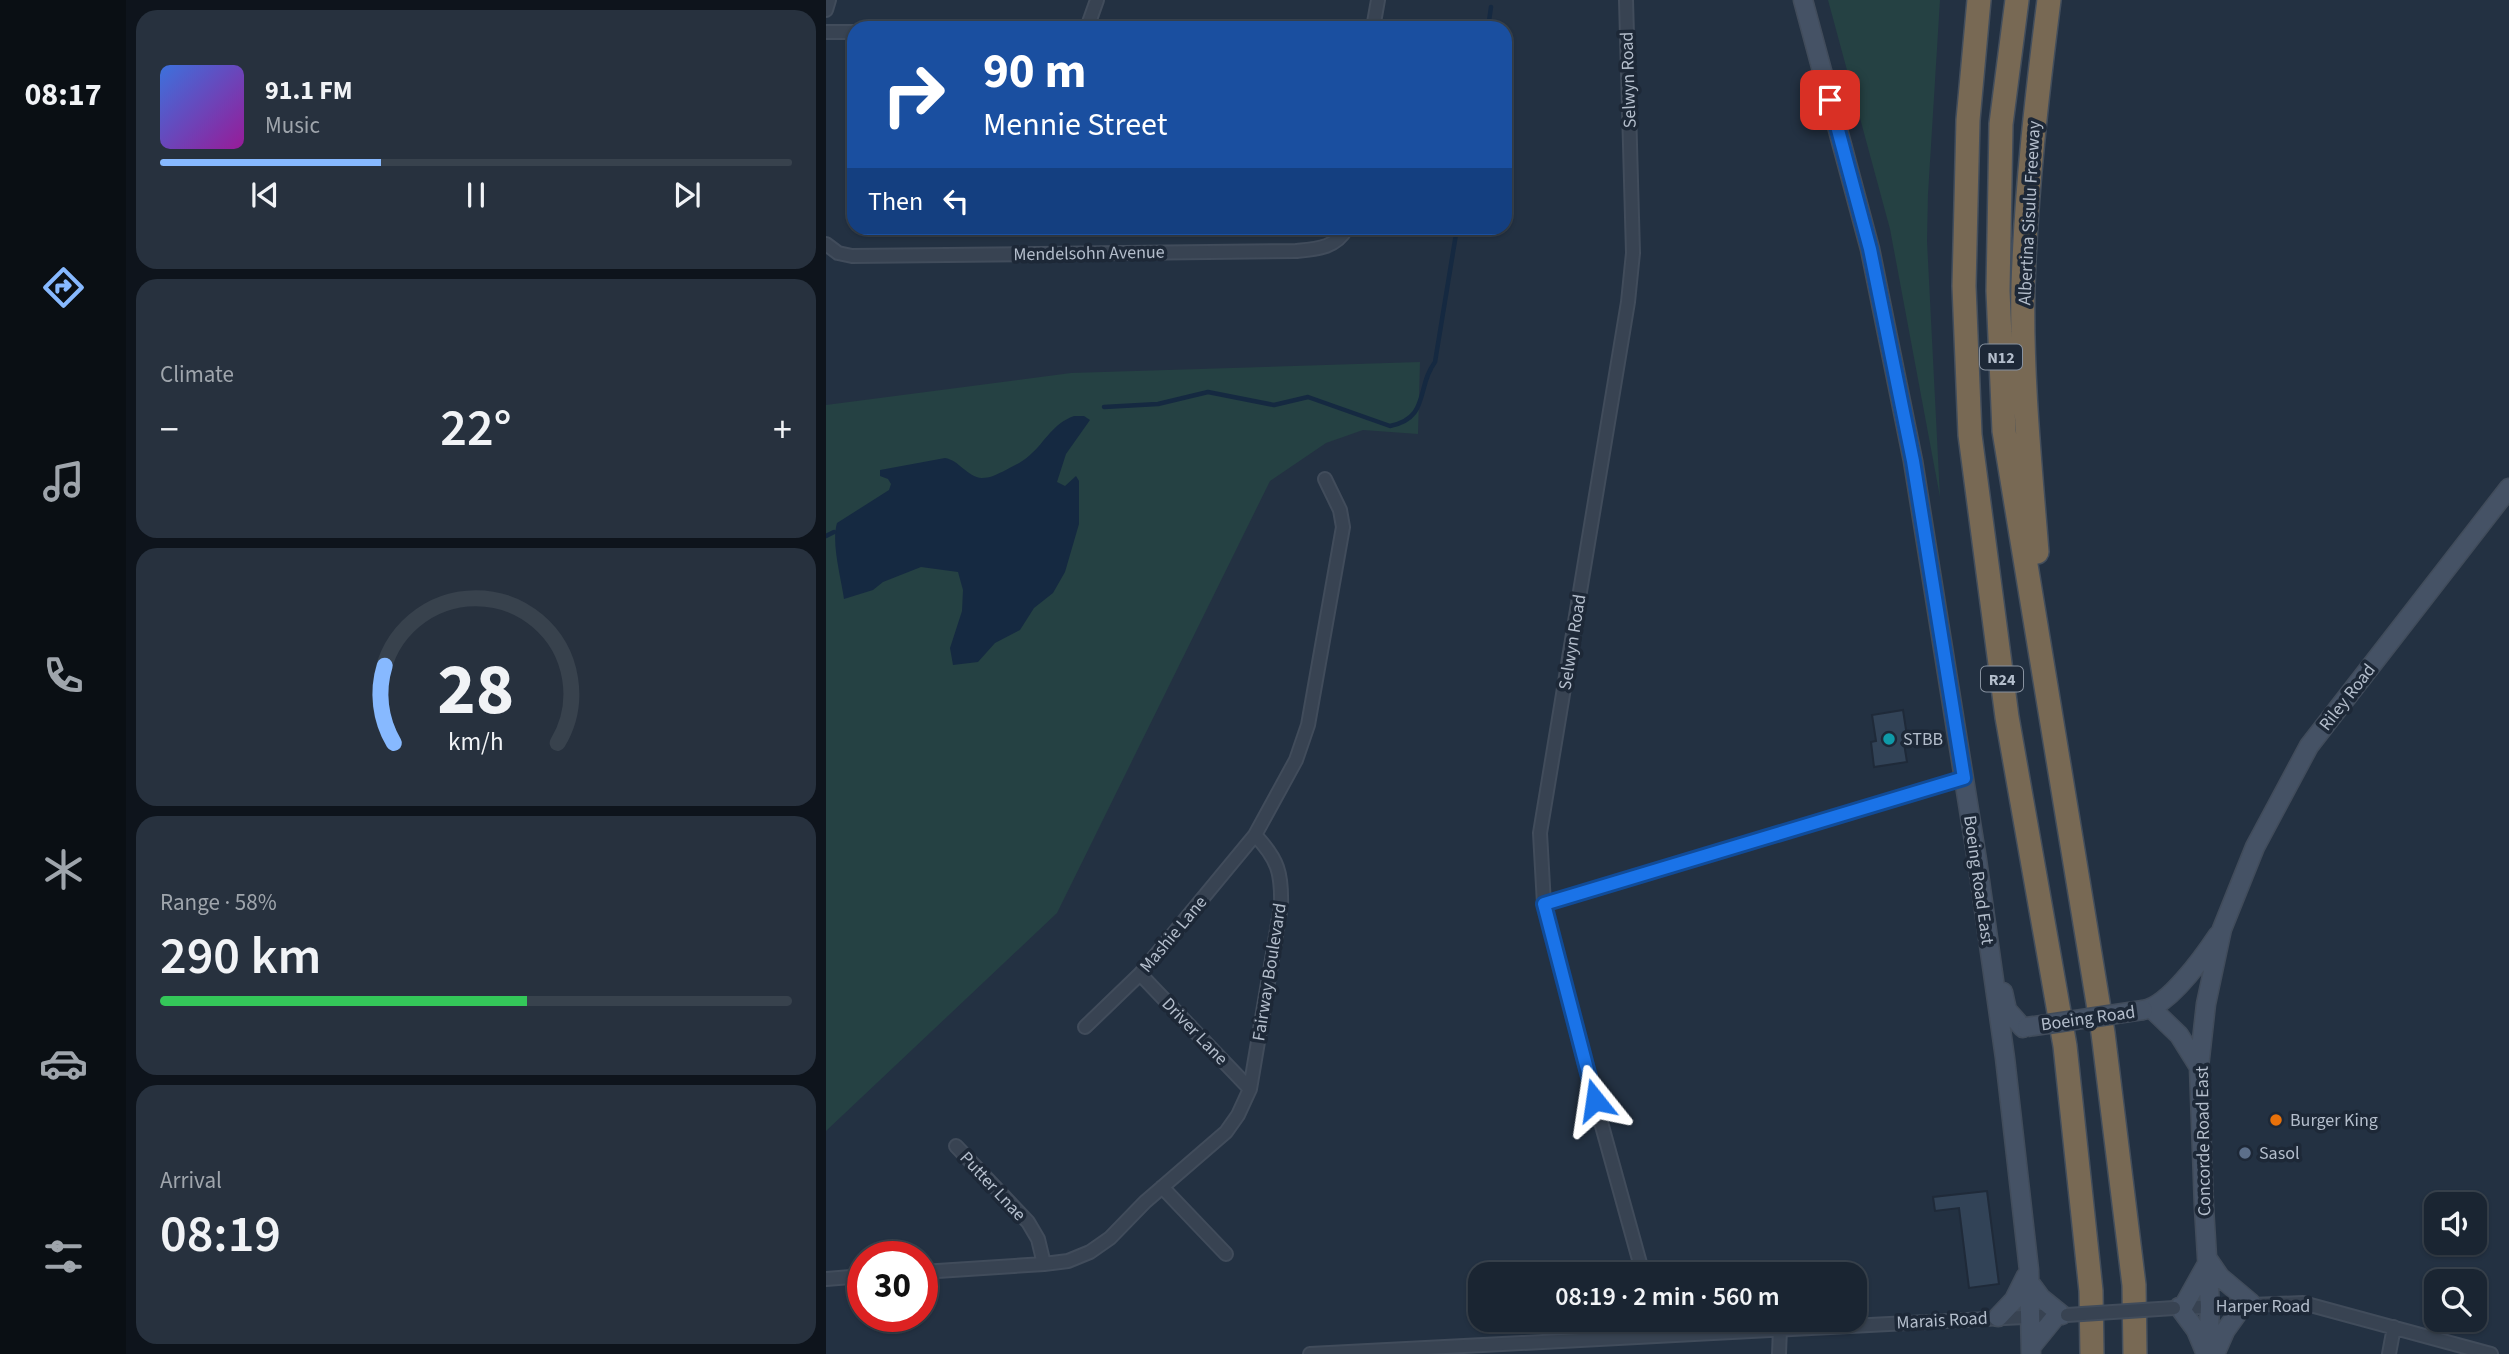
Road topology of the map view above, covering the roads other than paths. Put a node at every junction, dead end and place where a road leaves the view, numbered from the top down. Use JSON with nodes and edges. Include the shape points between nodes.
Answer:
{"nodes":[{"id":1,"x":830,"y":0,"type":"edge"},
{"id":2,"x":1097,"y":0,"type":"edge"},
{"id":3,"x":1378,"y":0,"type":"edge"},
{"id":4,"x":1626,"y":0,"type":"edge"},
{"id":5,"x":1803,"y":0,"type":"edge"},
{"id":6,"x":1979,"y":0,"type":"edge"},
{"id":7,"x":2017,"y":0,"type":"edge"},
{"id":8,"x":2049,"y":0,"type":"edge"},
{"id":9,"x":826,"y":9,"type":"edge"},
{"id":10,"x":1090,"y":21,"type":"edge"},
{"id":11,"x":1374,"y":21,"type":"edge"},
{"id":12,"x":826,"y":32,"type":"edge"},
{"id":13,"x":847,"y":32,"type":"edge"},
{"id":14,"x":1342,"y":235,"type":"edge"},
{"id":15,"x":826,"y":244,"type":"edge"},
{"id":16,"x":1325,"y":479,"type":"dead end"},
{"id":17,"x":2508,"y":492,"type":"edge"},
{"id":18,"x":2050,"y":712,"type":"junction"},
{"id":19,"x":1964,"y":778,"type":"junction"},
{"id":20,"x":1255,"y":835,"type":"junction"},
{"id":21,"x":1544,"y":904,"type":"junction"},
{"id":22,"x":1984,"y":919,"type":"junction"},
{"id":23,"x":2222,"y":929,"type":"junction"},
{"id":24,"x":1140,"y":974,"type":"junction"},
{"id":25,"x":2148,"y":1010,"type":"junction"},
{"id":26,"x":1085,"y":1027,"type":"dead end"},
{"id":27,"x":2025,"y":1027,"type":"junction"},
{"id":28,"x":2005,"y":1058,"type":"junction"},
{"id":29,"x":2199,"y":1067,"type":"junction"},
{"id":30,"x":1250,"y":1089,"type":"junction"},
{"id":31,"x":957,"y":1146,"type":"dead end"},
{"id":32,"x":1162,"y":1187,"type":"junction"},
{"id":33,"x":1226,"y":1254,"type":"dead end"},
{"id":34,"x":2207,"y":1261,"type":"junction"},
{"id":35,"x":1640,"y":1262,"type":"edge"},
{"id":36,"x":1044,"y":1264,"type":"junction"},
{"id":37,"x":938,"y":1271,"type":"edge"},
{"id":38,"x":847,"y":1277,"type":"edge"},
{"id":39,"x":2029,"y":1277,"type":"junction"},
{"id":40,"x":826,"y":1279,"type":"edge"},
{"id":41,"x":2248,"y":1303,"type":"junction"},
{"id":42,"x":2210,"y":1306,"type":"junction"},
{"id":43,"x":2179,"y":1307,"type":"junction"},
{"id":44,"x":2062,"y":1315,"type":"junction"},
{"id":45,"x":1998,"y":1317,"type":"junction"},
{"id":46,"x":2029,"y":1317,"type":"junction"},
{"id":47,"x":1867,"y":1324,"type":"edge"},
{"id":48,"x":2394,"y":1327,"type":"junction"},
{"id":49,"x":1659,"y":1332,"type":"edge"},
{"id":50,"x":1720,"y":1332,"type":"edge"},
{"id":51,"x":1780,"y":1332,"type":"edge"},
{"id":52,"x":1660,"y":1335,"type":"junction"},
{"id":53,"x":2031,"y":1351,"type":"edge"},
{"id":54,"x":1310,"y":1354,"type":"edge"},
{"id":55,"x":1779,"y":1354,"type":"edge"},
{"id":56,"x":2092,"y":1354,"type":"edge"},
{"id":57,"x":2135,"y":1354,"type":"edge"},
{"id":58,"x":2207,"y":1354,"type":"edge"},
{"id":59,"x":2215,"y":1354,"type":"edge"},
{"id":60,"x":2389,"y":1354,"type":"edge"},
{"id":61,"x":2491,"y":1354,"type":"edge"}],
"edges":[{"from":1,"to":9,"type":"street"},
{"from":2,"to":10,"type":"street"},
{"from":3,"to":11,"type":"street"},
{"from":4,"to":21,"type":"street","name":"Selwyn Road","via":[[1633,253],[1540,833]]},
{"from":5,"to":19,"type":"main road","name":"Boeing Road East","via":[[1870,249],[1913,461]]},
{"from":6,"to":56,"type":"highway","number":"R24","via":[[1968,120],[1964,272],[1970,435],[2007,718],[2065,1046],[2091,1291]]},
{"from":7,"to":18,"type":"highway","number":"N12","via":[[2001,124],[1998,291],[2004,431]]},
{"from":8,"to":18,"type":"highway","name":"Albertina Sisulu Freeway","number":"R24","via":[[2032,135],[2024,274],[2027,428]]},
{"from":12,"to":13,"type":"street"},
{"from":14,"to":15,"type":"street","name":"Mendelsohn Avenue","via":[[1331,245],[1296,251],[852,256]]},
{"from":16,"to":20,"type":"street","via":[[1343,527],[1308,724],[1296,760]]},
{"from":17,"to":23,"type":"main road","name":"Riley Road","via":[[2309,746],[2255,847]]},
{"from":18,"to":57,"type":"highway","number":"R24","via":[[2104,1033],[2134,1285]]},
{"from":19,"to":21,"type":"street"},
{"from":19,"to":22,"type":"main road","name":"Boeing Road East"},
{"from":20,"to":24,"type":"street","name":"Mashie Lane"},
{"from":20,"to":30,"type":"street","name":"Fairway Boulevard","via":[[1272,853],[1282,885]]},
{"from":21,"to":35,"type":"street","name":"Selwyn Road"},
{"from":22,"to":27,"type":"main road","name":"Boeing Road","via":[[2007,1010]]},
{"from":22,"to":28,"type":"main road","name":"Boeing Road East"},
{"from":23,"to":25,"type":"main road","name":"Boeing Road","via":[[2190,974]]},
{"from":23,"to":29,"type":"main road","name":"Concorde Road East"},
{"from":24,"to":26,"type":"street","name":"Mashie Lane"},
{"from":24,"to":30,"type":"street","name":"Driver Lane"},
{"from":25,"to":27,"type":"main road","name":"Boeing Road","bridge":true},
{"from":25,"to":29,"type":"main road","name":"Boeing Road","via":[[2179,1035]]},
{"from":27,"to":28,"type":"main road","name":"Boeing Road"},
{"from":28,"to":39,"type":"main road","name":"Boeing Road East"},
{"from":29,"to":34,"type":"main road","name":"Concorde Road East"},
{"from":30,"to":32,"type":"street","name":"Fairway Boulevard","via":[[1226,1132]]},
{"from":31,"to":36,"type":"street","name":"Putter Lnae","via":[[1028,1222]]},
{"from":32,"to":33,"type":"street"},
{"from":32,"to":36,"type":"street","name":"Fairway Boulevard","via":[[1090,1252]]},
{"from":34,"to":41,"type":"main road"},
{"from":34,"to":42,"type":"main road","name":"Concorde Road East"},
{"from":34,"to":43,"type":"main road"},
{"from":36,"to":37,"type":"street","name":"Fairway Boulevard"},
{"from":38,"to":40,"type":"street"},
{"from":39,"to":44,"type":"main road","via":[[2041,1298]]},
{"from":39,"to":45,"type":"main road"},
{"from":39,"to":46,"type":"main road","name":"Boeing Road East"},
{"from":41,"to":42,"type":"street","name":"Harper Road"},
{"from":41,"to":48,"type":"street","name":"Harper Road","via":[[2303,1303]]},
{"from":41,"to":59,"type":"main road","via":[[2225,1331]]},
{"from":42,"to":43,"type":"street","name":"Harper Road"},
{"from":42,"to":58,"type":"main road","name":"Concorde Road East"},
{"from":43,"to":44,"type":"street","name":"Harper Road","bridge":true},
{"from":43,"to":58,"type":"main road"},
{"from":44,"to":46,"type":"street","name":"Harper Road"},
{"from":44,"to":53,"type":"main road"},
{"from":45,"to":46,"type":"street","name":"Marais Road"},
{"from":45,"to":47,"type":"street","name":"Marais Road"},
{"from":46,"to":53,"type":"main road","name":"Boeing Road East"},
{"from":48,"to":60,"type":"street"},
{"from":48,"to":61,"type":"street","name":"Harper Road"},
{"from":49,"to":52,"type":"street"},
{"from":50,"to":52,"type":"street","name":"Marais Road"},
{"from":51,"to":55,"type":"street"},
{"from":52,"to":54,"type":"street","name":"Marais Road"}]}
